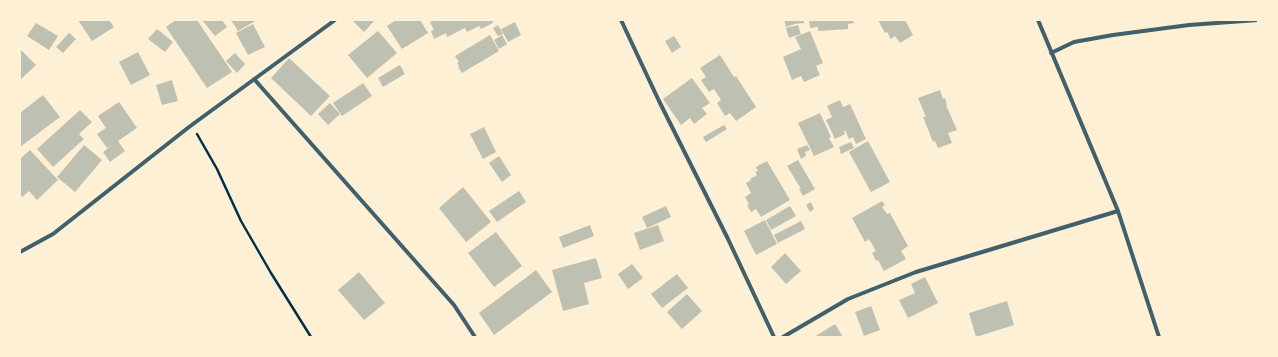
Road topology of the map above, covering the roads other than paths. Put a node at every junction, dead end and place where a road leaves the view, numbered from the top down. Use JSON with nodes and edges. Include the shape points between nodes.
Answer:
{"nodes":[{"id":1,"x":335,"y":20,"type":"edge"},
{"id":2,"x":621,"y":20,"type":"edge"},
{"id":3,"x":1038,"y":20,"type":"edge"},
{"id":4,"x":1241,"y":20,"type":"edge"},
{"id":5,"x":1258,"y":20,"type":"edge"},
{"id":6,"x":1051,"y":53,"type":"junction"},
{"id":7,"x":254,"y":79,"type":"junction"},
{"id":8,"x":1118,"y":211,"type":"junction"},
{"id":9,"x":20,"y":252,"type":"edge"},
{"id":10,"x":475,"y":337,"type":"edge"},
{"id":11,"x":774,"y":337,"type":"edge"},
{"id":12,"x":783,"y":337,"type":"edge"},
{"id":13,"x":1159,"y":337,"type":"edge"}],
"edges":[{"from":1,"to":7,"type":"street"},
{"from":2,"to":11,"type":"street"},
{"from":3,"to":6,"type":"street"},
{"from":4,"to":5,"type":"street"},
{"from":4,"to":6,"type":"street","via":[[1113,34],[1074,42]]},
{"from":6,"to":8,"type":"street"},
{"from":7,"to":9,"type":"street","via":[[53,234]]},
{"from":7,"to":10,"type":"street","via":[[454,305]]},
{"from":8,"to":12,"type":"street","via":[[916,272],[848,299]]},
{"from":8,"to":13,"type":"street"}]}
